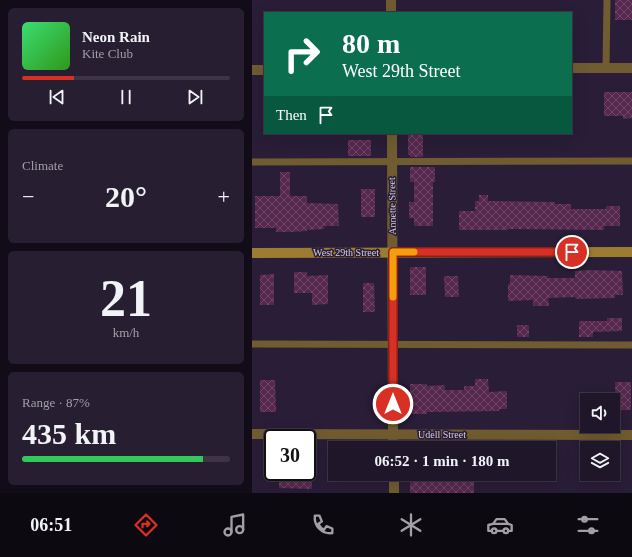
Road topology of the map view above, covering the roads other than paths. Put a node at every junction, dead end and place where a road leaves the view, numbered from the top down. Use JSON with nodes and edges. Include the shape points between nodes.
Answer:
{"nodes":[{"id":1,"x":391,"y":0,"type":"edge"},
{"id":2,"x":607,"y":0,"type":"edge"},
{"id":3,"x":391,"y":12,"type":"edge"},
{"id":4,"x":572,"y":68,"type":"edge"},
{"id":5,"x":606,"y":68,"type":"junction"},
{"id":6,"x":632,"y":68,"type":"edge"},
{"id":7,"x":252,"y":70,"type":"edge"},
{"id":8,"x":264,"y":70,"type":"edge"},
{"id":9,"x":392,"y":134,"type":"edge"},
{"id":10,"x":392,"y":161,"type":"junction"},
{"id":11,"x":632,"y":161,"type":"edge"},
{"id":12,"x":252,"y":162,"type":"edge"},
{"id":13,"x":393,"y":252,"type":"junction"},
{"id":14,"x":632,"y":252,"type":"edge"},
{"id":15,"x":252,"y":253,"type":"edge"},
{"id":16,"x":252,"y":344,"type":"edge"},
{"id":17,"x":393,"y":344,"type":"junction"},
{"id":18,"x":632,"y":345,"type":"edge"},
{"id":19,"x":252,"y":434,"type":"edge"},
{"id":20,"x":393,"y":434,"type":"junction"},
{"id":21,"x":632,"y":435,"type":"edge"},
{"id":22,"x":393,"y":441,"type":"edge"},
{"id":23,"x":394,"y":481,"type":"edge"},
{"id":24,"x":394,"y":493,"type":"edge"}],
"edges":[{"from":1,"to":3,"type":"street"},
{"from":2,"to":5,"type":"lane"},
{"from":4,"to":5,"type":"street"},
{"from":5,"to":6,"type":"street"},
{"from":7,"to":8,"type":"street"},
{"from":9,"to":10,"type":"street","name":"Annette Street"},
{"from":10,"to":11,"type":"lane"},
{"from":10,"to":12,"type":"lane"},
{"from":10,"to":13,"type":"street","name":"Annette Street"},
{"from":13,"to":14,"type":"main road","name":"West 29th Street"},
{"from":13,"to":15,"type":"main road","name":"West 29th Street"},
{"from":13,"to":17,"type":"street","name":"Annette Street"},
{"from":16,"to":17,"type":"lane"},
{"from":17,"to":18,"type":"lane"},
{"from":17,"to":20,"type":"street","name":"Annette Street"},
{"from":19,"to":20,"type":"street","name":"Udell Street"},
{"from":20,"to":21,"type":"street","name":"Udell Street"},
{"from":20,"to":22,"type":"street","name":"Annette Street"},
{"from":23,"to":24,"type":"street"}]}
